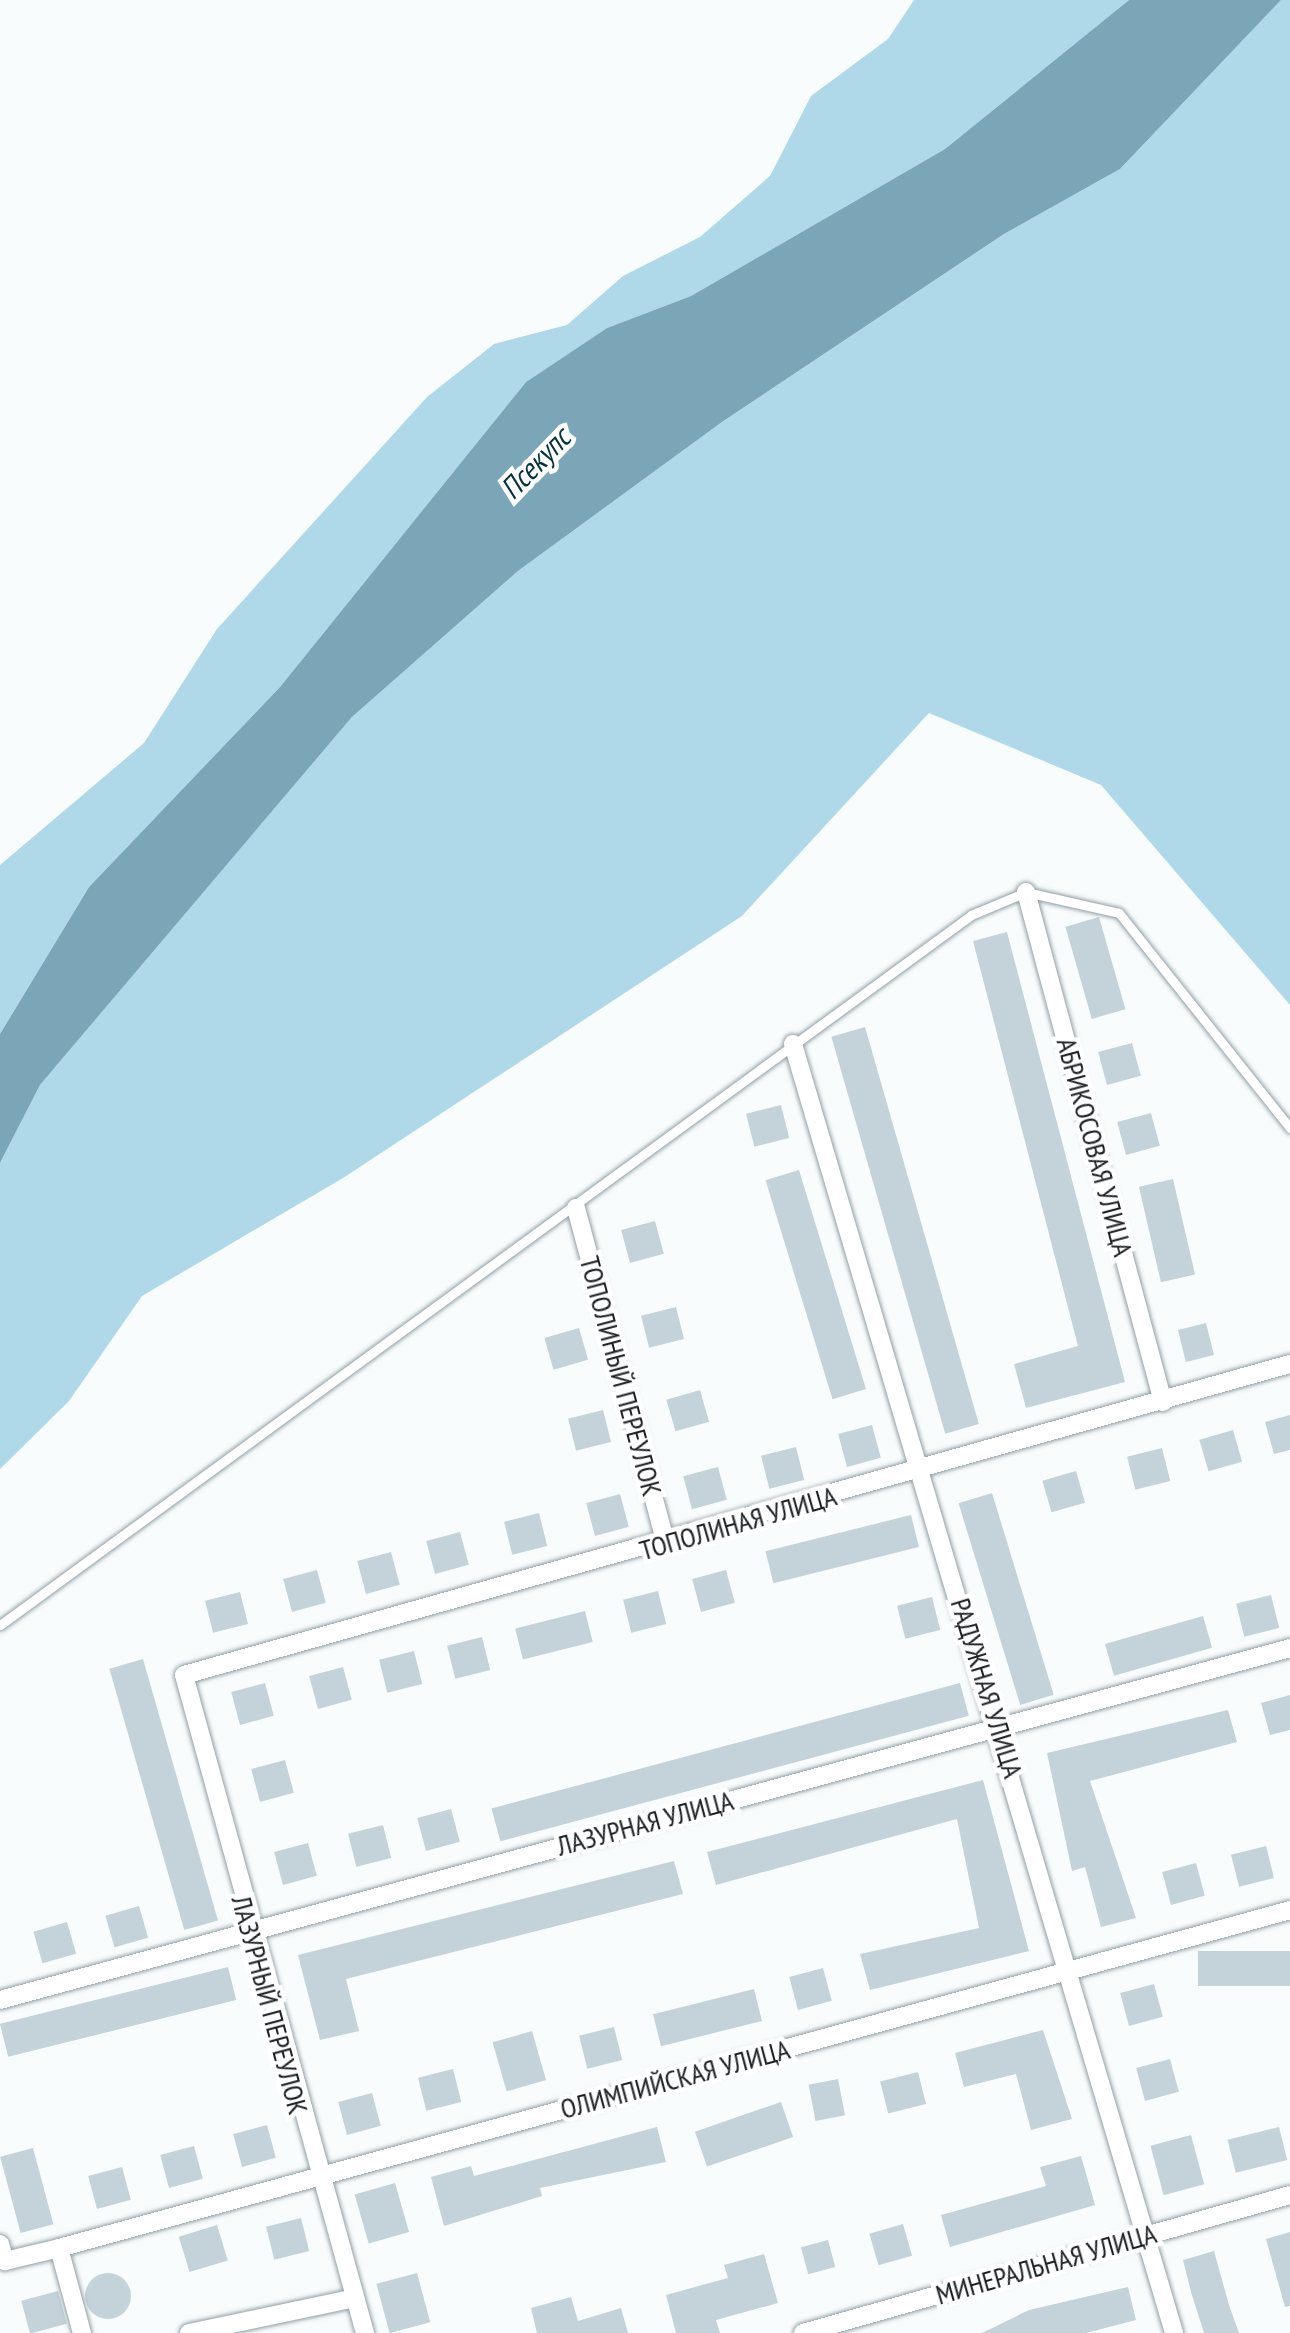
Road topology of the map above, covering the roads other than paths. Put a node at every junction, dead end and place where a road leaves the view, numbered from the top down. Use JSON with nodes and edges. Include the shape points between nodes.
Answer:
{"nodes":[{"id":1,"x":1026,"y":892,"type":"junction"},
{"id":2,"x":793,"y":1044,"type":"junction"},
{"id":3,"x":1290,"y":1128,"type":"edge"},
{"id":4,"x":576,"y":1208,"type":"junction"},
{"id":5,"x":1290,"y":1364,"type":"edge"},
{"id":6,"x":1163,"y":1402,"type":"junction"},
{"id":7,"x":922,"y":1471,"type":"junction"},
{"id":8,"x":666,"y":1544,"type":"junction"},
{"id":9,"x":0,"y":1625,"type":"edge"},
{"id":10,"x":1290,"y":1648,"type":"edge"},
{"id":11,"x":184,"y":1675,"type":"joint"},
{"id":12,"x":998,"y":1726,"type":"junction"},
{"id":13,"x":1290,"y":1910,"type":"edge"},
{"id":14,"x":250,"y":1932,"type":"junction"},
{"id":15,"x":1072,"y":1973,"type":"junction"},
{"id":16,"x":0,"y":2000,"type":"edge"},
{"id":17,"x":315,"y":2174,"type":"junction"},
{"id":18,"x":1290,"y":2195,"type":"edge"},
{"id":19,"x":1143,"y":2236,"type":"junction"},
{"id":20,"x":0,"y":2244,"type":"edge"},
{"id":21,"x":60,"y":2248,"type":"junction"},
{"id":22,"x":354,"y":2298,"type":"junction"},
{"id":23,"x":82,"y":2333,"type":"edge"},
{"id":24,"x":190,"y":2333,"type":"edge"},
{"id":25,"x":366,"y":2333,"type":"edge"},
{"id":26,"x":803,"y":2333,"type":"edge"},
{"id":27,"x":1174,"y":2333,"type":"edge"}],
"edges":[{"from":1,"to":2,"type":"lane","via":[[971,915]]},
{"from":1,"to":3,"type":"lane","via":[[1119,913]]},
{"from":1,"to":6,"type":"street","name":"АБРИКОСОВАЯ УЛИЦА"},
{"from":2,"to":4,"type":"lane"},
{"from":2,"to":7,"type":"street","name":"РАДУЖНАЯ УЛИЦА"},
{"from":4,"to":8,"type":"street","name":"ТОПОЛИНЫЙ ПЕРЕУЛОК"},
{"from":4,"to":9,"type":"lane"},
{"from":5,"to":6,"type":"street","name":"ТОПОЛИНАЯ УЛИЦА"},
{"from":6,"to":7,"type":"street","name":"ТОПОЛИНАЯ УЛИЦА"},
{"from":7,"to":8,"type":"street","name":"ТОПОЛИНАЯ УЛИЦА"},
{"from":7,"to":12,"type":"street","name":"РАДУЖНАЯ УЛИЦА"},
{"from":8,"to":11,"type":"street","name":"ТОПОЛИНАЯ УЛИЦА"},
{"from":10,"to":12,"type":"street","name":"ЛАЗУРНАЯ УЛИЦА"},
{"from":11,"to":14,"type":"street","name":"ЛАЗУРНЫЙ ПЕРЕУЛОК"},
{"from":12,"to":14,"type":"street","name":"ЛАЗУРНАЯ УЛИЦА"},
{"from":12,"to":15,"type":"street","name":"РАДУЖНАЯ УЛИЦА"},
{"from":13,"to":15,"type":"street","name":"ОЛИМПИЙСКАЯ УЛИЦА"},
{"from":14,"to":16,"type":"street","name":"ЛАЗУРНАЯ УЛИЦА"},
{"from":14,"to":17,"type":"street","name":"ЛАЗУРНЫЙ ПЕРЕУЛОК"},
{"from":15,"to":17,"type":"street","name":"ОЛИМПИЙСКАЯ УЛИЦА"},
{"from":15,"to":19,"type":"street","name":"РАДУЖНАЯ УЛИЦА"},
{"from":17,"to":21,"type":"street","name":"ОЛИМПИЙСКАЯ УЛИЦА"},
{"from":17,"to":22,"type":"street","name":"ЛАЗУРНЫЙ ПЕРЕУЛОК"},
{"from":18,"to":19,"type":"street","name":"МИНЕРАЛЬНАЯ УЛИЦА"},
{"from":19,"to":26,"type":"street","name":"МИНЕРАЛЬНАЯ УЛИЦА"},
{"from":19,"to":27,"type":"street","name":"РАДУЖНАЯ УЛИЦА"},
{"from":20,"to":21,"type":"street","name":"ОЛИМПИЙСКАЯ УЛИЦА","via":[[5,2261]]},
{"from":21,"to":23,"type":"street"},
{"from":22,"to":24,"type":"street"},
{"from":22,"to":25,"type":"street","name":"ЛАЗУРНЫЙ ПЕРЕУЛОК"}]}
